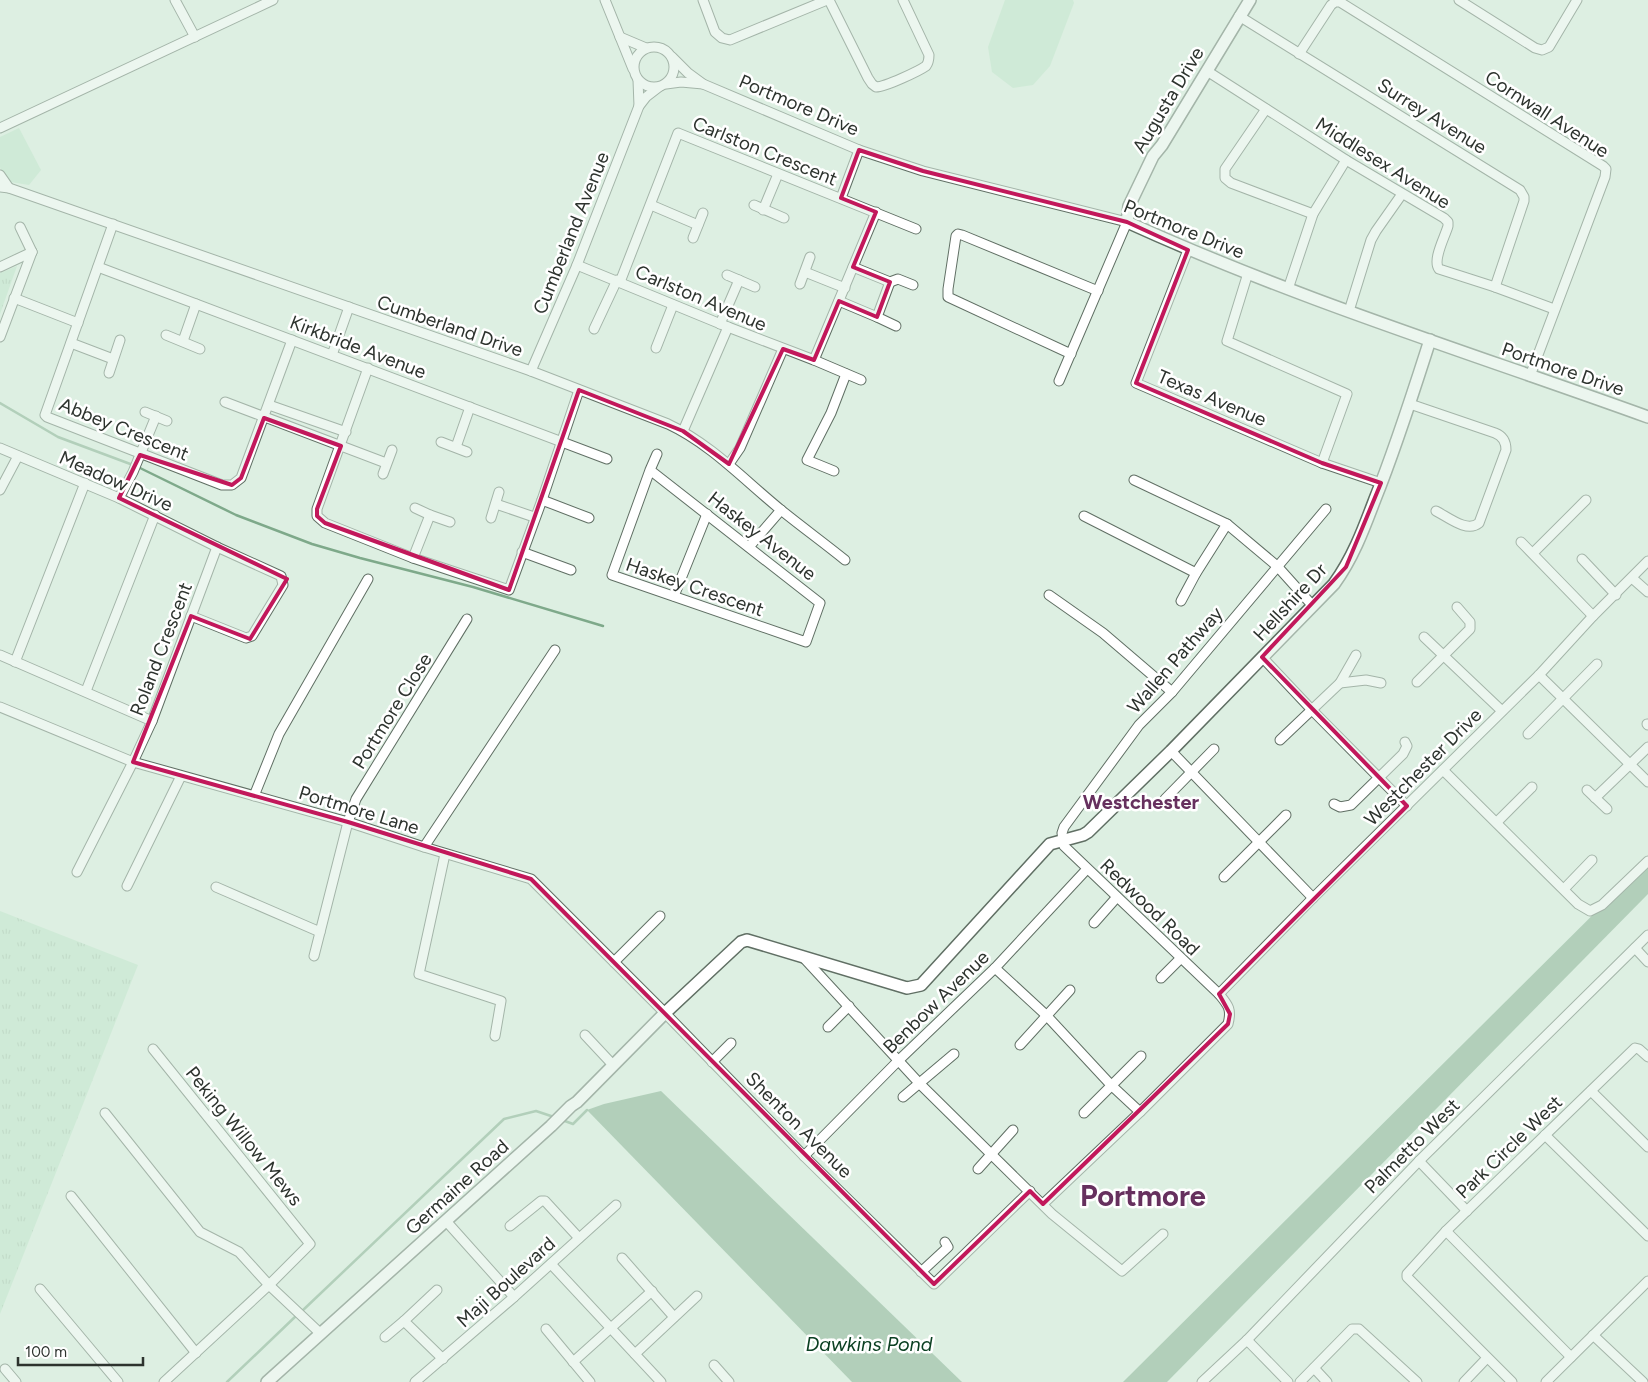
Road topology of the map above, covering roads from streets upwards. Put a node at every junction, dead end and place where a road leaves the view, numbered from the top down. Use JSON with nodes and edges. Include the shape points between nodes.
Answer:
{"nodes":[{"id":1,"x":175,"y":0,"type":"edge"},
{"id":2,"x":273,"y":0,"type":"edge"},
{"id":3,"x":605,"y":0,"type":"edge"},
{"id":4,"x":703,"y":0,"type":"edge"},
{"id":5,"x":825,"y":0,"type":"edge"},
{"id":6,"x":904,"y":0,"type":"edge"},
{"id":7,"x":1250,"y":0,"type":"edge"},
{"id":8,"x":1459,"y":0,"type":"edge"},
{"id":9,"x":1577,"y":0,"type":"edge"},
{"id":10,"x":1239,"y":16,"type":"junction"},
{"id":11,"x":195,"y":37,"type":"junction"},
{"id":12,"x":620,"y":37,"type":"junction"},
{"id":13,"x":646,"y":48,"type":"junction"},
{"id":14,"x":1299,"y":54,"type":"junction"},
{"id":15,"x":672,"y":57,"type":"junction"},
{"id":16,"x":1207,"y":71,"type":"junction"},
{"id":17,"x":636,"y":77,"type":"junction"},
{"id":18,"x":703,"y":84,"type":"junction"},
{"id":19,"x":663,"y":86,"type":"junction"},
{"id":20,"x":639,"y":106,"type":"junction"},
{"id":21,"x":1266,"y":109,"type":"junction"},
{"id":22,"x":0,"y":128,"type":"edge"},
{"id":23,"x":859,"y":150,"type":"junction"},
{"id":24,"x":1346,"y":160,"type":"junction"},
{"id":25,"x":778,"y":174,"type":"junction"},
{"id":26,"x":0,"y":176,"type":"edge"},
{"id":27,"x":4,"y":187,"type":"edge"},
{"id":28,"x":1402,"y":194,"type":"junction"},
{"id":29,"x":841,"y":198,"type":"junction"},
{"id":30,"x":651,"y":205,"type":"junction"},
{"id":31,"x":754,"y":206,"type":"dead end"},
{"id":32,"x":763,"y":210,"type":"junction"},
{"id":33,"x":876,"y":212,"type":"junction"},
{"id":34,"x":703,"y":213,"type":"dead end"},
{"id":35,"x":1313,"y":214,"type":"junction"},
{"id":36,"x":784,"y":218,"type":"dead end"},
{"id":37,"x":1127,"y":222,"type":"junction"},
{"id":38,"x":113,"y":224,"type":"junction"},
{"id":39,"x":698,"y":225,"type":"junction"},
{"id":40,"x":20,"y":227,"type":"dead end"},
{"id":41,"x":916,"y":229,"type":"dead end"},
{"id":42,"x":693,"y":238,"type":"dead end"},
{"id":43,"x":1188,"y":250,"type":"junction"},
{"id":44,"x":32,"y":252,"type":"junction"},
{"id":45,"x":810,"y":257,"type":"dead end"},
{"id":46,"x":577,"y":265,"type":"junction"},
{"id":47,"x":0,"y":267,"type":"edge"},
{"id":48,"x":98,"y":267,"type":"junction"},
{"id":49,"x":853,"y":267,"type":"junction"},
{"id":50,"x":805,"y":272,"type":"junction"},
{"id":51,"x":1248,"y":273,"type":"junction"},
{"id":52,"x":727,"y":275,"type":"dead end"},
{"id":53,"x":739,"y":280,"type":"junction"},
{"id":54,"x":618,"y":281,"type":"junction"},
{"id":55,"x":890,"y":282,"type":"junction"},
{"id":56,"x":800,"y":284,"type":"dead end"},
{"id":57,"x":913,"y":285,"type":"dead end"},
{"id":58,"x":755,"y":287,"type":"dead end"},
{"id":59,"x":1495,"y":287,"type":"junction"},
{"id":60,"x":845,"y":288,"type":"junction"},
{"id":61,"x":1288,"y":289,"type":"junction"},
{"id":62,"x":1098,"y":290,"type":"junction"},
{"id":63,"x":14,"y":298,"type":"junction"},
{"id":64,"x":839,"y":301,"type":"junction"},
{"id":65,"x":196,"y":304,"type":"junction"},
{"id":66,"x":673,"y":305,"type":"junction"},
{"id":67,"x":349,"y":307,"type":"junction"},
{"id":68,"x":1554,"y":309,"type":"junction"},
{"id":69,"x":1349,"y":311,"type":"junction"},
{"id":70,"x":877,"y":317,"type":"junction"},
{"id":71,"x":78,"y":323,"type":"junction"},
{"id":72,"x":724,"y":326,"type":"junction"},
{"id":73,"x":896,"y":326,"type":"dead end"},
{"id":74,"x":594,"y":329,"type":"dead end"},
{"id":75,"x":166,"y":335,"type":"dead end"},
{"id":76,"x":0,"y":337,"type":"edge"},
{"id":77,"x":120,"y":340,"type":"dead end"},
{"id":78,"x":292,"y":340,"type":"junction"},
{"id":79,"x":1430,"y":340,"type":"junction"},
{"id":80,"x":183,"y":341,"type":"junction"},
{"id":81,"x":71,"y":343,"type":"junction"},
{"id":82,"x":656,"y":348,"type":"dead end"},
{"id":83,"x":200,"y":349,"type":"dead end"},
{"id":84,"x":783,"y":349,"type":"junction"},
{"id":85,"x":1071,"y":354,"type":"junction"},
{"id":86,"x":332,"y":355,"type":"junction"},
{"id":87,"x":113,"y":359,"type":"junction"},
{"id":88,"x":814,"y":360,"type":"junction"},
{"id":89,"x":368,"y":368,"type":"junction"},
{"id":90,"x":531,"y":371,"type":"junction"},
{"id":91,"x":109,"y":373,"type":"dead end"},
{"id":92,"x":846,"y":374,"type":"junction"},
{"id":93,"x":1530,"y":376,"type":"junction"},
{"id":94,"x":861,"y":380,"type":"dead end"},
{"id":95,"x":1059,"y":381,"type":"dead end"},
{"id":96,"x":579,"y":390,"type":"junction"},
{"id":97,"x":225,"y":402,"type":"dead end"},
{"id":98,"x":1410,"y":404,"type":"junction"},
{"id":99,"x":269,"y":405,"type":"junction"},
{"id":100,"x":470,"y":407,"type":"junction"},
{"id":101,"x":145,"y":412,"type":"dead end"},
{"id":102,"x":156,"y":416,"type":"junction"},
{"id":103,"x":264,"y":418,"type":"junction"},
{"id":104,"x":1648,"y":418,"type":"edge"},
{"id":105,"x":167,"y":420,"type":"dead end"},
{"id":106,"x":684,"y":431,"type":"junction"},
{"id":107,"x":346,"y":432,"type":"junction"},
{"id":108,"x":561,"y":441,"type":"junction"},
{"id":109,"x":441,"y":442,"type":"dead end"},
{"id":110,"x":341,"y":446,"type":"junction"},
{"id":111,"x":456,"y":447,"type":"junction"},
{"id":112,"x":0,"y":448,"type":"edge"},
{"id":113,"x":392,"y":450,"type":"dead end"},
{"id":114,"x":467,"y":452,"type":"dead end"},
{"id":115,"x":657,"y":454,"type":"dead end"},
{"id":116,"x":140,"y":455,"type":"junction"},
{"id":117,"x":18,"y":456,"type":"junction"},
{"id":118,"x":607,"y":459,"type":"dead end"},
{"id":119,"x":386,"y":463,"type":"junction"},
{"id":120,"x":729,"y":464,"type":"junction"},
{"id":121,"x":1322,"y":464,"type":"junction"},
{"id":122,"x":650,"y":470,"type":"junction"},
{"id":123,"x":834,"y":471,"type":"dead end"},
{"id":124,"x":384,"y":474,"type":"dead end"},
{"id":125,"x":1134,"y":480,"type":"dead end"},
{"id":126,"x":85,"y":483,"type":"junction"},
{"id":127,"x":1382,"y":483,"type":"junction"},
{"id":128,"x":0,"y":490,"type":"edge"},
{"id":129,"x":499,"y":492,"type":"dead end"},
{"id":130,"x":119,"y":498,"type":"junction"},
{"id":131,"x":542,"y":500,"type":"junction"},
{"id":132,"x":1586,"y":500,"type":"dead end"},
{"id":133,"x":496,"y":504,"type":"junction"},
{"id":134,"x":415,"y":508,"type":"dead end"},
{"id":135,"x":1326,"y":509,"type":"dead end"},
{"id":136,"x":781,"y":510,"type":"junction"},
{"id":137,"x":1436,"y":511,"type":"dead end"},
{"id":138,"x":707,"y":514,"type":"junction"},
{"id":139,"x":155,"y":515,"type":"junction"},
{"id":140,"x":430,"y":515,"type":"junction"},
{"id":141,"x":1084,"y":516,"type":"dead end"},
{"id":142,"x":534,"y":517,"type":"junction"},
{"id":143,"x":491,"y":518,"type":"dead end"},
{"id":144,"x":590,"y":518,"type":"dead end"},
{"id":145,"x":450,"y":522,"type":"dead end"},
{"id":146,"x":1227,"y":524,"type":"junction"},
{"id":147,"x":1521,"y":542,"type":"dead end"},
{"id":148,"x":217,"y":547,"type":"junction"},
{"id":149,"x":749,"y":547,"type":"junction"},
{"id":150,"x":522,"y":552,"type":"junction"},
{"id":151,"x":1532,"y":554,"type":"junction"},
{"id":152,"x":413,"y":558,"type":"junction"},
{"id":153,"x":1582,"y":558,"type":"dead end"},
{"id":154,"x":845,"y":560,"type":"dead end"},
{"id":155,"x":1648,"y":561,"type":"edge"},
{"id":156,"x":1277,"y":566,"type":"junction"},
{"id":157,"x":571,"y":570,"type":"dead end"},
{"id":158,"x":1196,"y":573,"type":"junction"},
{"id":159,"x":368,"y":578,"type":"dead end"},
{"id":160,"x":1632,"y":578,"type":"junction"},
{"id":161,"x":1648,"y":592,"type":"edge"},
{"id":162,"x":1049,"y":595,"type":"dead end"},
{"id":163,"x":1616,"y":595,"type":"junction"},
{"id":164,"x":674,"y":596,"type":"junction"},
{"id":165,"x":1181,"y":600,"type":"dead end"},
{"id":166,"x":1312,"y":605,"type":"junction"},
{"id":167,"x":1457,"y":606,"type":"dead end"},
{"id":168,"x":191,"y":616,"type":"junction"},
{"id":169,"x":1593,"y":616,"type":"junction"},
{"id":170,"x":467,"y":619,"type":"dead end"},
{"id":171,"x":1424,"y":637,"type":"dead end"},
{"id":172,"x":806,"y":642,"type":"joint"},
{"id":173,"x":555,"y":650,"type":"dead end"},
{"id":174,"x":0,"y":654,"type":"edge"},
{"id":175,"x":1356,"y":655,"type":"dead end"},
{"id":176,"x":1444,"y":655,"type":"junction"},
{"id":177,"x":1262,"y":657,"type":"junction"},
{"id":178,"x":15,"y":662,"type":"junction"},
{"id":179,"x":1598,"y":664,"type":"dead end"},
{"id":180,"x":1539,"y":675,"type":"junction"},
{"id":181,"x":1340,"y":682,"type":"junction"},
{"id":182,"x":1417,"y":682,"type":"dead end"},
{"id":183,"x":1381,"y":684,"type":"dead end"},
{"id":184,"x":86,"y":691,"type":"junction"},
{"id":185,"x":1172,"y":692,"type":"junction"},
{"id":186,"x":1564,"y":698,"type":"junction"},
{"id":187,"x":0,"y":707,"type":"edge"},
{"id":188,"x":1311,"y":710,"type":"junction"},
{"id":189,"x":1502,"y":711,"type":"junction"},
{"id":190,"x":152,"y":721,"type":"junction"},
{"id":191,"x":1528,"y":734,"type":"dead end"},
{"id":192,"x":1280,"y":740,"type":"dead end"},
{"id":193,"x":1405,"y":742,"type":"dead end"},
{"id":194,"x":1648,"y":747,"type":"edge"},
{"id":195,"x":1214,"y":749,"type":"dead end"},
{"id":196,"x":1171,"y":751,"type":"junction"},
{"id":197,"x":133,"y":762,"type":"junction"},
{"id":198,"x":1630,"y":765,"type":"junction"},
{"id":199,"x":1443,"y":770,"type":"junction"},
{"id":200,"x":1190,"y":772,"type":"junction"},
{"id":201,"x":181,"y":776,"type":"junction"},
{"id":202,"x":1380,"y":778,"type":"junction"},
{"id":203,"x":1648,"y":782,"type":"edge"},
{"id":204,"x":1532,"y":787,"type":"dead end"},
{"id":205,"x":1587,"y":790,"type":"dead end"},
{"id":206,"x":254,"y":796,"type":"junction"},
{"id":207,"x":1596,"y":798,"type":"junction"},
{"id":208,"x":1165,"y":799,"type":"dead end"},
{"id":209,"x":1334,"y":804,"type":"dead end"},
{"id":210,"x":1407,"y":806,"type":"junction"},
{"id":211,"x":1607,"y":809,"type":"dead end"},
{"id":212,"x":1286,"y":815,"type":"dead end"},
{"id":213,"x":348,"y":822,"type":"junction"},
{"id":214,"x":1497,"y":822,"type":"junction"},
{"id":215,"x":1062,"y":840,"type":"junction"},
{"id":216,"x":1259,"y":844,"type":"junction"},
{"id":217,"x":424,"y":847,"type":"junction"},
{"id":218,"x":445,"y":854,"type":"junction"},
{"id":219,"x":1592,"y":860,"type":"dead end"},
{"id":220,"x":1648,"y":861,"type":"edge"},
{"id":221,"x":1087,"y":869,"type":"junction"},
{"id":222,"x":77,"y":872,"type":"dead end"},
{"id":223,"x":1224,"y":877,"type":"dead end"},
{"id":224,"x":127,"y":886,"type":"dead end"},
{"id":225,"x":216,"y":887,"type":"dead end"},
{"id":226,"x":1564,"y":890,"type":"junction"},
{"id":227,"x":1117,"y":897,"type":"junction"},
{"id":228,"x":1313,"y":898,"type":"junction"},
{"id":229,"x":660,"y":916,"type":"dead end"},
{"id":230,"x":1094,"y":923,"type":"dead end"},
{"id":231,"x":320,"y":932,"type":"junction"},
{"id":232,"x":1648,"y":935,"type":"edge"},
{"id":233,"x":1635,"y":948,"type":"junction"},
{"id":234,"x":314,"y":956,"type":"dead end"},
{"id":235,"x":802,"y":956,"type":"junction"},
{"id":236,"x":1180,"y":959,"type":"junction"},
{"id":237,"x":614,"y":962,"type":"junction"},
{"id":238,"x":1648,"y":962,"type":"edge"},
{"id":239,"x":995,"y":968,"type":"junction"},
{"id":240,"x":1161,"y":978,"type":"dead end"},
{"id":241,"x":1070,"y":990,"type":"dead end"},
{"id":242,"x":1218,"y":994,"type":"junction"},
{"id":243,"x":848,"y":1006,"type":"junction"},
{"id":244,"x":665,"y":1013,"type":"junction"},
{"id":245,"x":1046,"y":1015,"type":"junction"},
{"id":246,"x":828,"y":1027,"type":"dead end"},
{"id":247,"x":584,"y":1035,"type":"dead end"},
{"id":248,"x":495,"y":1036,"type":"dead end"},
{"id":249,"x":731,"y":1043,"type":"dead end"},
{"id":250,"x":1020,"y":1045,"type":"dead end"},
{"id":251,"x":153,"y":1049,"type":"dead end"},
{"id":252,"x":954,"y":1054,"type":"dead end"},
{"id":253,"x":1141,"y":1056,"type":"dead end"},
{"id":254,"x":1648,"y":1057,"type":"edge"},
{"id":255,"x":899,"y":1060,"type":"junction"},
{"id":256,"x":712,"y":1062,"type":"junction"},
{"id":257,"x":614,"y":1065,"type":"junction"},
{"id":258,"x":920,"y":1084,"type":"junction"},
{"id":259,"x":1110,"y":1085,"type":"junction"},
{"id":260,"x":1591,"y":1091,"type":"junction"},
{"id":261,"x":903,"y":1097,"type":"dead end"},
{"id":262,"x":1084,"y":1112,"type":"dead end"},
{"id":263,"x":1140,"y":1112,"type":"junction"},
{"id":264,"x":105,"y":1113,"type":"dead end"},
{"id":265,"x":1013,"y":1130,"type":"dead end"},
{"id":266,"x":1545,"y":1135,"type":"junction"},
{"id":267,"x":1648,"y":1147,"type":"edge"},
{"id":268,"x":992,"y":1155,"type":"junction"},
{"id":269,"x":804,"y":1156,"type":"junction"},
{"id":270,"x":1419,"y":1161,"type":"junction"},
{"id":271,"x":978,"y":1169,"type":"dead end"},
{"id":272,"x":1030,"y":1191,"type":"junction"},
{"id":273,"x":71,"y":1196,"type":"dead end"},
{"id":274,"x":1043,"y":1204,"type":"junction"},
{"id":275,"x":616,"y":1205,"type":"dead end"},
{"id":276,"x":1467,"y":1211,"type":"junction"},
{"id":277,"x":446,"y":1221,"type":"junction"},
{"id":278,"x":510,"y":1226,"type":"dead end"},
{"id":279,"x":1446,"y":1231,"type":"junction"},
{"id":280,"x":1163,"y":1234,"type":"dead end"},
{"id":281,"x":1648,"y":1236,"type":"edge"},
{"id":282,"x":579,"y":1238,"type":"junction"},
{"id":283,"x":945,"y":1242,"type":"dead end"},
{"id":284,"x":622,"y":1258,"type":"dead end"},
{"id":285,"x":551,"y":1264,"type":"junction"},
{"id":286,"x":921,"y":1272,"type":"junction"},
{"id":287,"x":1648,"y":1281,"type":"edge"},
{"id":288,"x":269,"y":1285,"type":"junction"},
{"id":289,"x":40,"y":1289,"type":"dead end"},
{"id":290,"x":437,"y":1290,"type":"dead end"},
{"id":291,"x":652,"y":1291,"type":"junction"},
{"id":292,"x":697,"y":1296,"type":"dead end"},
{"id":293,"x":514,"y":1297,"type":"junction"},
{"id":294,"x":674,"y":1317,"type":"junction"},
{"id":295,"x":404,"y":1321,"type":"junction"},
{"id":296,"x":546,"y":1329,"type":"dead end"},
{"id":297,"x":612,"y":1329,"type":"junction"},
{"id":298,"x":321,"y":1334,"type":"junction"},
{"id":299,"x":1593,"y":1335,"type":"junction"},
{"id":300,"x":386,"y":1337,"type":"dead end"},
{"id":301,"x":1247,"y":1340,"type":"junction"},
{"id":302,"x":196,"y":1352,"type":"junction"},
{"id":303,"x":634,"y":1354,"type":"junction"},
{"id":304,"x":1571,"y":1357,"type":"junction"},
{"id":305,"x":1487,"y":1358,"type":"junction"},
{"id":306,"x":443,"y":1359,"type":"junction"},
{"id":307,"x":573,"y":1362,"type":"junction"},
{"id":308,"x":714,"y":1365,"type":"dead end"},
{"id":309,"x":1314,"y":1368,"type":"junction"},
{"id":310,"x":5,"y":1369,"type":"dead end"},
{"id":311,"x":16,"y":1382,"type":"edge"},
{"id":312,"x":118,"y":1382,"type":"edge"},
{"id":313,"x":164,"y":1382,"type":"edge"},
{"id":314,"x":268,"y":1382,"type":"edge"},
{"id":315,"x":415,"y":1382,"type":"edge"},
{"id":316,"x":590,"y":1382,"type":"edge"},
{"id":317,"x":661,"y":1382,"type":"edge"},
{"id":318,"x":729,"y":1382,"type":"edge"},
{"id":319,"x":1202,"y":1382,"type":"edge"},
{"id":320,"x":1288,"y":1382,"type":"edge"},
{"id":321,"x":1300,"y":1382,"type":"edge"},
{"id":322,"x":1327,"y":1382,"type":"edge"},
{"id":323,"x":1417,"y":1382,"type":"edge"},
{"id":324,"x":1464,"y":1382,"type":"edge"},
{"id":325,"x":1512,"y":1382,"type":"edge"},
{"id":326,"x":1546,"y":1382,"type":"edge"},
{"id":327,"x":1643,"y":1382,"type":"edge"}],
"edges":[{"from":1,"to":11,"type":"street"},
{"from":2,"to":11,"type":"street"},
{"from":3,"to":12,"type":"street","name":"Cumberland Avenue"},
{"from":4,"to":5,"type":"street","via":[[715,32],[730,40]]},
{"from":5,"to":6,"type":"street","via":[[876,87],[885,86],[924,67],[929,60]]},
{"from":7,"to":10,"type":"street","name":"Augusta Drive"},
{"from":8,"to":9,"type":"street","via":[[1542,50],[1549,47]]},
{"from":10,"to":14,"type":"street","name":"Surrey Avenue"},
{"from":10,"to":16,"type":"street","name":"Augusta Drive"},
{"from":11,"to":22,"type":"street"},
{"from":12,"to":13,"type":"street"},
{"from":12,"to":17,"type":"street","name":"Cumberland Avenue"},
{"from":13,"to":15,"type":"street","via":[[661,48]]},
{"from":13,"to":17,"type":"street","via":[[635,59]]},
{"from":14,"to":59,"type":"street","name":"Surrey Avenue","via":[[1523,193],[1524,201]]},
{"from":14,"to":68,"type":"street","name":"Cornwall Avenue","via":[[1331,5],[1340,2],[1603,166],[1605,177]]},
{"from":15,"to":18,"type":"street","name":"Portmore Drive"},
{"from":15,"to":19,"type":"street","via":[[675,64],[672,79]]},
{"from":16,"to":21,"type":"street","name":"Middlesex Avenue"},
{"from":16,"to":37,"type":"street","name":"Augusta Drive","via":[[1153,156],[1129,206]]},
{"from":17,"to":19,"type":"street","via":[[651,88]]},
{"from":17,"to":20,"type":"street","name":"Cumberland Avenue"},
{"from":18,"to":19,"type":"street","name":"Portmore Drive","via":[[681,82]]},
{"from":18,"to":23,"type":"street","name":"Portmore Drive"},
{"from":19,"to":20,"type":"street","name":"Cumberland Avenue"},
{"from":20,"to":46,"type":"street","name":"Cumberland Avenue"},
{"from":21,"to":24,"type":"street","name":"Middlesex Avenue"},
{"from":21,"to":35,"type":"street","via":[[1225,169],[1226,178],[1231,183]]},
{"from":23,"to":29,"type":"street"},
{"from":23,"to":37,"type":"street","name":"Portmore Drive","via":[[923,171]]},
{"from":24,"to":28,"type":"street","name":"Middlesex Avenue"},
{"from":24,"to":35,"type":"street"},
{"from":25,"to":29,"type":"street","name":"Carlston Crescent"},
{"from":25,"to":30,"type":"street","name":"Carlston Crescent","via":[[678,133]]},
{"from":25,"to":32,"type":"street"},
{"from":26,"to":27,"type":"street","name":"Cumberland Drive"},
{"from":27,"to":38,"type":"street","name":"Cumberland Drive"},
{"from":28,"to":59,"type":"street","name":"Middlesex Avenue","via":[[1448,222],[1436,260],[1437,267]]},
{"from":28,"to":69,"type":"street","via":[[1371,240]]},
{"from":29,"to":33,"type":"street","name":"Carlston Crescent"},
{"from":30,"to":39,"type":"street"},
{"from":30,"to":54,"type":"street","name":"Carlston Crescent"},
{"from":31,"to":32,"type":"street"},
{"from":32,"to":36,"type":"street"},
{"from":33,"to":41,"type":"street","name":"Carlston Crescent"},
{"from":33,"to":49,"type":"street"},
{"from":34,"to":39,"type":"street"},
{"from":35,"to":61,"type":"street"},
{"from":37,"to":43,"type":"street","name":"Portmore Drive"},
{"from":37,"to":62,"type":"street"},
{"from":38,"to":48,"type":"street","name":"Abbey Crescent"},
{"from":38,"to":67,"type":"street","name":"Cumberland Drive"},
{"from":39,"to":42,"type":"street"},
{"from":40,"to":44,"type":"street"},
{"from":43,"to":51,"type":"street","name":"Portmore Drive"},
{"from":43,"to":121,"type":"street","name":"Texas Avenue","via":[[1136,383]]},
{"from":44,"to":47,"type":"street"},
{"from":44,"to":63,"type":"street"},
{"from":45,"to":50,"type":"street"},
{"from":46,"to":54,"type":"street","name":"Carlston Avenue"},
{"from":46,"to":90,"type":"street","name":"Cumberland Avenue"},
{"from":48,"to":65,"type":"street","name":"Kirkbride Avenue"},
{"from":48,"to":71,"type":"street","name":"Abbey Crescent"},
{"from":49,"to":55,"type":"street"},
{"from":49,"to":60,"type":"street"},
{"from":50,"to":56,"type":"street"},
{"from":50,"to":60,"type":"street"},
{"from":51,"to":61,"type":"street","name":"Portmore Drive"},
{"from":51,"to":121,"type":"street","via":[[1227,341],[1347,394]]},
{"from":52,"to":53,"type":"street"},
{"from":53,"to":58,"type":"street"},
{"from":53,"to":72,"type":"street"},
{"from":54,"to":66,"type":"street","name":"Carlston Avenue"},
{"from":54,"to":74,"type":"street","name":"Carlston Crescent"},
{"from":55,"to":57,"type":"street","via":[[898,280]]},
{"from":55,"to":70,"type":"street"},
{"from":59,"to":68,"type":"street","name":"Middlesex Avenue"},
{"from":60,"to":64,"type":"street"},
{"from":61,"to":69,"type":"street","name":"Portmore Drive"},
{"from":62,"to":85,"type":"street"},
{"from":62,"to":85,"type":"street","via":[[962,235],[956,236],[948,297]]},
{"from":63,"to":71,"type":"street"},
{"from":63,"to":76,"type":"street"},
{"from":64,"to":70,"type":"street"},
{"from":64,"to":88,"type":"street"},
{"from":65,"to":78,"type":"street","name":"Kirkbride Avenue"},
{"from":65,"to":80,"type":"street"},
{"from":66,"to":72,"type":"street","name":"Carlston Avenue"},
{"from":66,"to":82,"type":"street"},
{"from":67,"to":86,"type":"street"},
{"from":67,"to":90,"type":"street","name":"Cumberland Drive"},
{"from":68,"to":93,"type":"street","name":"Cornwall Avenue"},
{"from":69,"to":79,"type":"street","name":"Portmore Drive"},
{"from":70,"to":73,"type":"street"},
{"from":71,"to":81,"type":"street","name":"Abbey Crescent"},
{"from":72,"to":84,"type":"street","name":"Carlston Avenue"},
{"from":72,"to":106,"type":"street"},
{"from":75,"to":80,"type":"street"},
{"from":77,"to":87,"type":"street"},
{"from":78,"to":86,"type":"street","name":"Kirkbride Avenue"},
{"from":78,"to":99,"type":"street","name":"Abbey Crescent"},
{"from":79,"to":93,"type":"street","name":"Portmore Drive"},
{"from":79,"to":98,"type":"street","name":"Hellshire Dr"},
{"from":80,"to":83,"type":"street"},
{"from":81,"to":87,"type":"street"},
{"from":81,"to":116,"type":"street","name":"Abbey Crescent","via":[[46,416]]},
{"from":84,"to":88,"type":"street","name":"Carlston Avenue"},
{"from":84,"to":120,"type":"street","via":[[740,448]]},
{"from":85,"to":95,"type":"street"},
{"from":86,"to":89,"type":"street","name":"Kirkbride Avenue"},
{"from":87,"to":91,"type":"street"},
{"from":88,"to":92,"type":"street","name":"Carlston Avenue"},
{"from":89,"to":100,"type":"street","name":"Kirkbride Avenue"},
{"from":89,"to":107,"type":"street"},
{"from":90,"to":96,"type":"street","name":"Cumberland Drive"},
{"from":92,"to":94,"type":"street","name":"Carlston Avenue"},
{"from":92,"to":123,"type":"street","via":[[808,460]]},
{"from":93,"to":104,"type":"street","name":"Portmore Drive"},
{"from":96,"to":106,"type":"street","name":"Cumberland Drive"},
{"from":96,"to":108,"type":"street"},
{"from":97,"to":103,"type":"street"},
{"from":98,"to":127,"type":"street","name":"Hellshire Dr"},
{"from":98,"to":137,"type":"street","via":[[1500,435],[1506,444],[1479,523],[1467,527]]},
{"from":99,"to":103,"type":"street","name":"Abbey Crescent"},
{"from":99,"to":107,"type":"street"},
{"from":100,"to":108,"type":"street","name":"Kirkbride Avenue"},
{"from":100,"to":111,"type":"street"},
{"from":101,"to":102,"type":"street"},
{"from":102,"to":105,"type":"street"},
{"from":102,"to":116,"type":"street"},
{"from":103,"to":110,"type":"street"},
{"from":103,"to":116,"type":"street","name":"Abbey Crescent","via":[[241,478],[232,485],[222,485]]},
{"from":106,"to":120,"type":"street","name":"Cumberland Drive"},
{"from":107,"to":110,"type":"street"},
{"from":108,"to":118,"type":"street","name":"Kirkbride Avenue"},
{"from":108,"to":131,"type":"street"},
{"from":109,"to":111,"type":"street"},
{"from":110,"to":119,"type":"street"},
{"from":110,"to":152,"type":"street","via":[[317,516]]},
{"from":111,"to":114,"type":"street"},
{"from":112,"to":117,"type":"street","name":"Meadow Drive"},
{"from":113,"to":119,"type":"street"},
{"from":115,"to":122,"type":"street","name":"Haskey Crescent"},
{"from":116,"to":130,"type":"street"},
{"from":117,"to":126,"type":"street","name":"Meadow Drive"},
{"from":117,"to":128,"type":"street"},
{"from":119,"to":124,"type":"street"},
{"from":120,"to":136,"type":"street","name":"Cumberland Drive"},
{"from":121,"to":127,"type":"street","name":"Texas Avenue"},
{"from":122,"to":138,"type":"street","name":"Haskey Avenue"},
{"from":122,"to":164,"type":"street","name":"Haskey Crescent","via":[[612,575]]},
{"from":125,"to":146,"type":"street"},
{"from":126,"to":130,"type":"street","name":"Meadow Drive"},
{"from":126,"to":178,"type":"street"},
{"from":127,"to":166,"type":"street","name":"Hellshire Dr","via":[[1346,567]]},
{"from":129,"to":133,"type":"street"},
{"from":130,"to":139,"type":"street","name":"Meadow Drive"},
{"from":131,"to":142,"type":"street"},
{"from":131,"to":144,"type":"street"},
{"from":132,"to":151,"type":"street"},
{"from":133,"to":142,"type":"street"},
{"from":133,"to":143,"type":"street"},
{"from":134,"to":140,"type":"street"},
{"from":135,"to":156,"type":"street","name":"Wallen Pathway"},
{"from":136,"to":149,"type":"street"},
{"from":136,"to":154,"type":"street","name":"Cumberland Drive"},
{"from":138,"to":149,"type":"street","name":"Haskey Avenue"},
{"from":138,"to":164,"type":"street"},
{"from":139,"to":148,"type":"street","name":"Meadow Drive"},
{"from":139,"to":184,"type":"street"},
{"from":140,"to":145,"type":"street"},
{"from":140,"to":152,"type":"street"},
{"from":141,"to":158,"type":"street"},
{"from":142,"to":150,"type":"street"},
{"from":146,"to":156,"type":"street"},
{"from":146,"to":158,"type":"street"},
{"from":147,"to":151,"type":"street"},
{"from":148,"to":168,"type":"street","name":"Roland Crescent"},
{"from":148,"to":168,"type":"street","name":"Meadow Drive","via":[[281,576],[283,585],[252,636],[246,638]]},
{"from":149,"to":172,"type":"street","name":"Haskey Avenue","via":[[820,603]]},
{"from":150,"to":152,"type":"street","via":[[509,590]]},
{"from":150,"to":157,"type":"street"},
{"from":151,"to":169,"type":"street"},
{"from":153,"to":163,"type":"street"},
{"from":155,"to":160,"type":"street","name":"Westchester Drive"},
{"from":156,"to":166,"type":"street"},
{"from":156,"to":185,"type":"street","name":"Wallen Pathway"},
{"from":158,"to":165,"type":"street"},
{"from":159,"to":206,"type":"street","via":[[279,734]]},
{"from":160,"to":161,"type":"street"},
{"from":160,"to":163,"type":"street","name":"Westchester Drive"},
{"from":162,"to":185,"type":"street","via":[[1103,633]]},
{"from":163,"to":169,"type":"street","name":"Westchester Drive"},
{"from":164,"to":172,"type":"street","name":"Haskey Crescent"},
{"from":166,"to":177,"type":"street","name":"Hellshire Dr"},
{"from":167,"to":176,"type":"street","via":[[1471,627]]},
{"from":168,"to":190,"type":"street","name":"Roland Crescent"},
{"from":169,"to":180,"type":"street","name":"Westchester Drive"},
{"from":170,"to":213,"type":"street","name":"Portmore Close","via":[[356,799]]},
{"from":171,"to":176,"type":"street"},
{"from":173,"to":217,"type":"street"},
{"from":174,"to":178,"type":"street"},
{"from":175,"to":181,"type":"street"},
{"from":176,"to":182,"type":"street"},
{"from":176,"to":189,"type":"street"},
{"from":177,"to":188,"type":"street"},
{"from":177,"to":196,"type":"street","name":"Hellshire Dr"},
{"from":178,"to":184,"type":"street"},
{"from":179,"to":186,"type":"street"},
{"from":180,"to":186,"type":"street"},
{"from":180,"to":189,"type":"street","name":"Westchester Drive"},
{"from":181,"to":183,"type":"street","via":[[1366,680]]},
{"from":181,"to":188,"type":"street"},
{"from":184,"to":190,"type":"street"},
{"from":185,"to":215,"type":"street","name":"Wallen Pathway","via":[[1139,725],[1064,827]]},
{"from":186,"to":191,"type":"street"},
{"from":186,"to":198,"type":"street"},
{"from":187,"to":197,"type":"street","name":"Portmore Lane"},
{"from":188,"to":192,"type":"street"},
{"from":188,"to":202,"type":"street"},
{"from":189,"to":199,"type":"street","name":"Westchester Drive"},
{"from":190,"to":197,"type":"street","name":"Roland Crescent"},
{"from":193,"to":202,"type":"street","via":[[1406,750]]},
{"from":194,"to":198,"type":"street"},
{"from":195,"to":200,"type":"street"},
{"from":196,"to":200,"type":"street"},
{"from":196,"to":215,"type":"street","name":"Hellshire Dr","via":[[1088,832]]},
{"from":197,"to":201,"type":"street","name":"Portmore Lane"},
{"from":197,"to":222,"type":"street","name":"Roland Crescent"},
{"from":198,"to":203,"type":"street"},
{"from":198,"to":207,"type":"street"},
{"from":199,"to":210,"type":"street","name":"Westchester Drive"},
{"from":199,"to":214,"type":"street"},
{"from":200,"to":208,"type":"street"},
{"from":200,"to":216,"type":"street"},
{"from":201,"to":206,"type":"street","name":"Portmore Lane"},
{"from":201,"to":224,"type":"street"},
{"from":202,"to":209,"type":"street","via":[[1351,805],[1340,807]]},
{"from":202,"to":210,"type":"street"},
{"from":204,"to":214,"type":"street"},
{"from":205,"to":207,"type":"street"},
{"from":206,"to":213,"type":"street","name":"Portmore Lane"},
{"from":207,"to":211,"type":"street"},
{"from":210,"to":228,"type":"street","name":"Westchester Drive"},
{"from":212,"to":216,"type":"street"},
{"from":213,"to":217,"type":"street","name":"Portmore Lane"},
{"from":213,"to":231,"type":"street","name":"Portmore Close"},
{"from":214,"to":226,"type":"street"},
{"from":215,"to":221,"type":"street","name":"Redwood Road"},
{"from":215,"to":235,"type":"street","via":[[1045,849],[921,985],[906,988]]},
{"from":216,"to":223,"type":"street"},
{"from":216,"to":228,"type":"street"},
{"from":217,"to":218,"type":"street","name":"Portmore Lane"},
{"from":218,"to":237,"type":"street","name":"Portmore Lane","via":[[531,879]]},
{"from":218,"to":248,"type":"street","via":[[419,974],[501,1001]]},
{"from":219,"to":226,"type":"street"},
{"from":220,"to":226,"type":"street","via":[[1596,909],[1584,908]]},
{"from":221,"to":227,"type":"street","name":"Redwood Road"},
{"from":221,"to":239,"type":"street","name":"Benbow Avenue"},
{"from":225,"to":231,"type":"street"},
{"from":227,"to":230,"type":"street"},
{"from":227,"to":236,"type":"street","name":"Redwood Road"},
{"from":228,"to":242,"type":"street","name":"Westchester Drive"},
{"from":229,"to":237,"type":"street"},
{"from":231,"to":234,"type":"street","name":"Portmore Close"},
{"from":232,"to":233,"type":"street","name":"Palmetto West"},
{"from":233,"to":238,"type":"street"},
{"from":233,"to":270,"type":"street","name":"Palmetto West"},
{"from":235,"to":243,"type":"street"},
{"from":235,"to":244,"type":"street","via":[[748,940],[741,942]]},
{"from":236,"to":240,"type":"street"},
{"from":236,"to":242,"type":"street","name":"Redwood Road"},
{"from":237,"to":244,"type":"street","name":"Portmore Lane"},
{"from":239,"to":245,"type":"street"},
{"from":239,"to":255,"type":"street","name":"Benbow Avenue"},
{"from":241,"to":245,"type":"street"},
{"from":242,"to":263,"type":"street","name":"Redwood Road","via":[[1230,1014],[1228,1024]]},
{"from":243,"to":246,"type":"street"},
{"from":243,"to":255,"type":"street"},
{"from":244,"to":256,"type":"street","name":"Shenton Avenue"},
{"from":244,"to":257,"type":"street","name":"Germaine Road"},
{"from":245,"to":250,"type":"street"},
{"from":245,"to":259,"type":"street"},
{"from":247,"to":257,"type":"street"},
{"from":249,"to":256,"type":"street"},
{"from":251,"to":288,"type":"street","name":"Peking Willow Mews","via":[[310,1244]]},
{"from":252,"to":258,"type":"street"},
{"from":253,"to":259,"type":"street"},
{"from":254,"to":260,"type":"street","name":"Park Circle West","via":[[1635,1048]]},
{"from":255,"to":258,"type":"street"},
{"from":255,"to":269,"type":"street","name":"Benbow Avenue"},
{"from":256,"to":269,"type":"street","name":"Shenton Avenue"},
{"from":257,"to":277,"type":"street","name":"Germaine Road"},
{"from":258,"to":261,"type":"street"},
{"from":258,"to":268,"type":"street"},
{"from":259,"to":262,"type":"street"},
{"from":259,"to":263,"type":"street"},
{"from":260,"to":266,"type":"street","name":"Park Circle West"},
{"from":260,"to":267,"type":"street"},
{"from":263,"to":274,"type":"street","name":"Redwood Road"},
{"from":264,"to":288,"type":"street","via":[[200,1232],[239,1252]]},
{"from":265,"to":268,"type":"street"},
{"from":266,"to":276,"type":"street","name":"Park Circle West"},
{"from":266,"to":281,"type":"street"},
{"from":268,"to":271,"type":"street"},
{"from":268,"to":272,"type":"street"},
{"from":269,"to":286,"type":"street","name":"Shenton Avenue"},
{"from":270,"to":276,"type":"street"},
{"from":270,"to":301,"type":"street","name":"Palmetto West"},
{"from":272,"to":274,"type":"street"},
{"from":272,"to":286,"type":"street","name":"Shenton Avenue","via":[[934,1284]]},
{"from":273,"to":302,"type":"street"},
{"from":274,"to":280,"type":"street","via":[[1122,1271]]},
{"from":275,"to":282,"type":"street","name":"Maji Boulevard"},
{"from":276,"to":279,"type":"street","name":"Park Circle West"},
{"from":277,"to":293,"type":"street"},
{"from":277,"to":298,"type":"street","name":"Germaine Road"},
{"from":278,"to":282,"type":"street","via":[[545,1201]]},
{"from":279,"to":304,"type":"street"},
{"from":279,"to":305,"type":"street","name":"Park Circle West","via":[[1407,1277]]},
{"from":282,"to":285,"type":"street","name":"Maji Boulevard"},
{"from":283,"to":286,"type":"street","via":[[948,1247]]},
{"from":284,"to":291,"type":"street"},
{"from":285,"to":293,"type":"street","name":"Maji Boulevard"},
{"from":285,"to":297,"type":"street"},
{"from":287,"to":299,"type":"street"},
{"from":288,"to":298,"type":"street"},
{"from":288,"to":302,"type":"street"},
{"from":289,"to":312,"type":"street"},
{"from":290,"to":295,"type":"street"},
{"from":291,"to":294,"type":"street"},
{"from":291,"to":297,"type":"street"},
{"from":292,"to":294,"type":"street"},
{"from":293,"to":306,"type":"street","name":"Maji Boulevard"},
{"from":294,"to":303,"type":"street"},
{"from":295,"to":300,"type":"street"},
{"from":295,"to":306,"type":"street"},
{"from":296,"to":307,"type":"street"},
{"from":297,"to":303,"type":"street"},
{"from":297,"to":307,"type":"street"},
{"from":298,"to":314,"type":"street","name":"Germaine Road"},
{"from":299,"to":304,"type":"street"},
{"from":299,"to":327,"type":"street"},
{"from":301,"to":319,"type":"street","name":"Palmetto West"},
{"from":301,"to":320,"type":"street"},
{"from":302,"to":313,"type":"street"},
{"from":303,"to":317,"type":"street"},
{"from":304,"to":326,"type":"street"},
{"from":305,"to":324,"type":"street"},
{"from":305,"to":325,"type":"street"},
{"from":306,"to":315,"type":"street","name":"Maji Boulevard"},
{"from":307,"to":316,"type":"street"},
{"from":308,"to":318,"type":"street"},
{"from":309,"to":321,"type":"street"},
{"from":309,"to":322,"type":"street"},
{"from":309,"to":323,"type":"street","via":[[1356,1328]]},
{"from":310,"to":311,"type":"street"}]}
